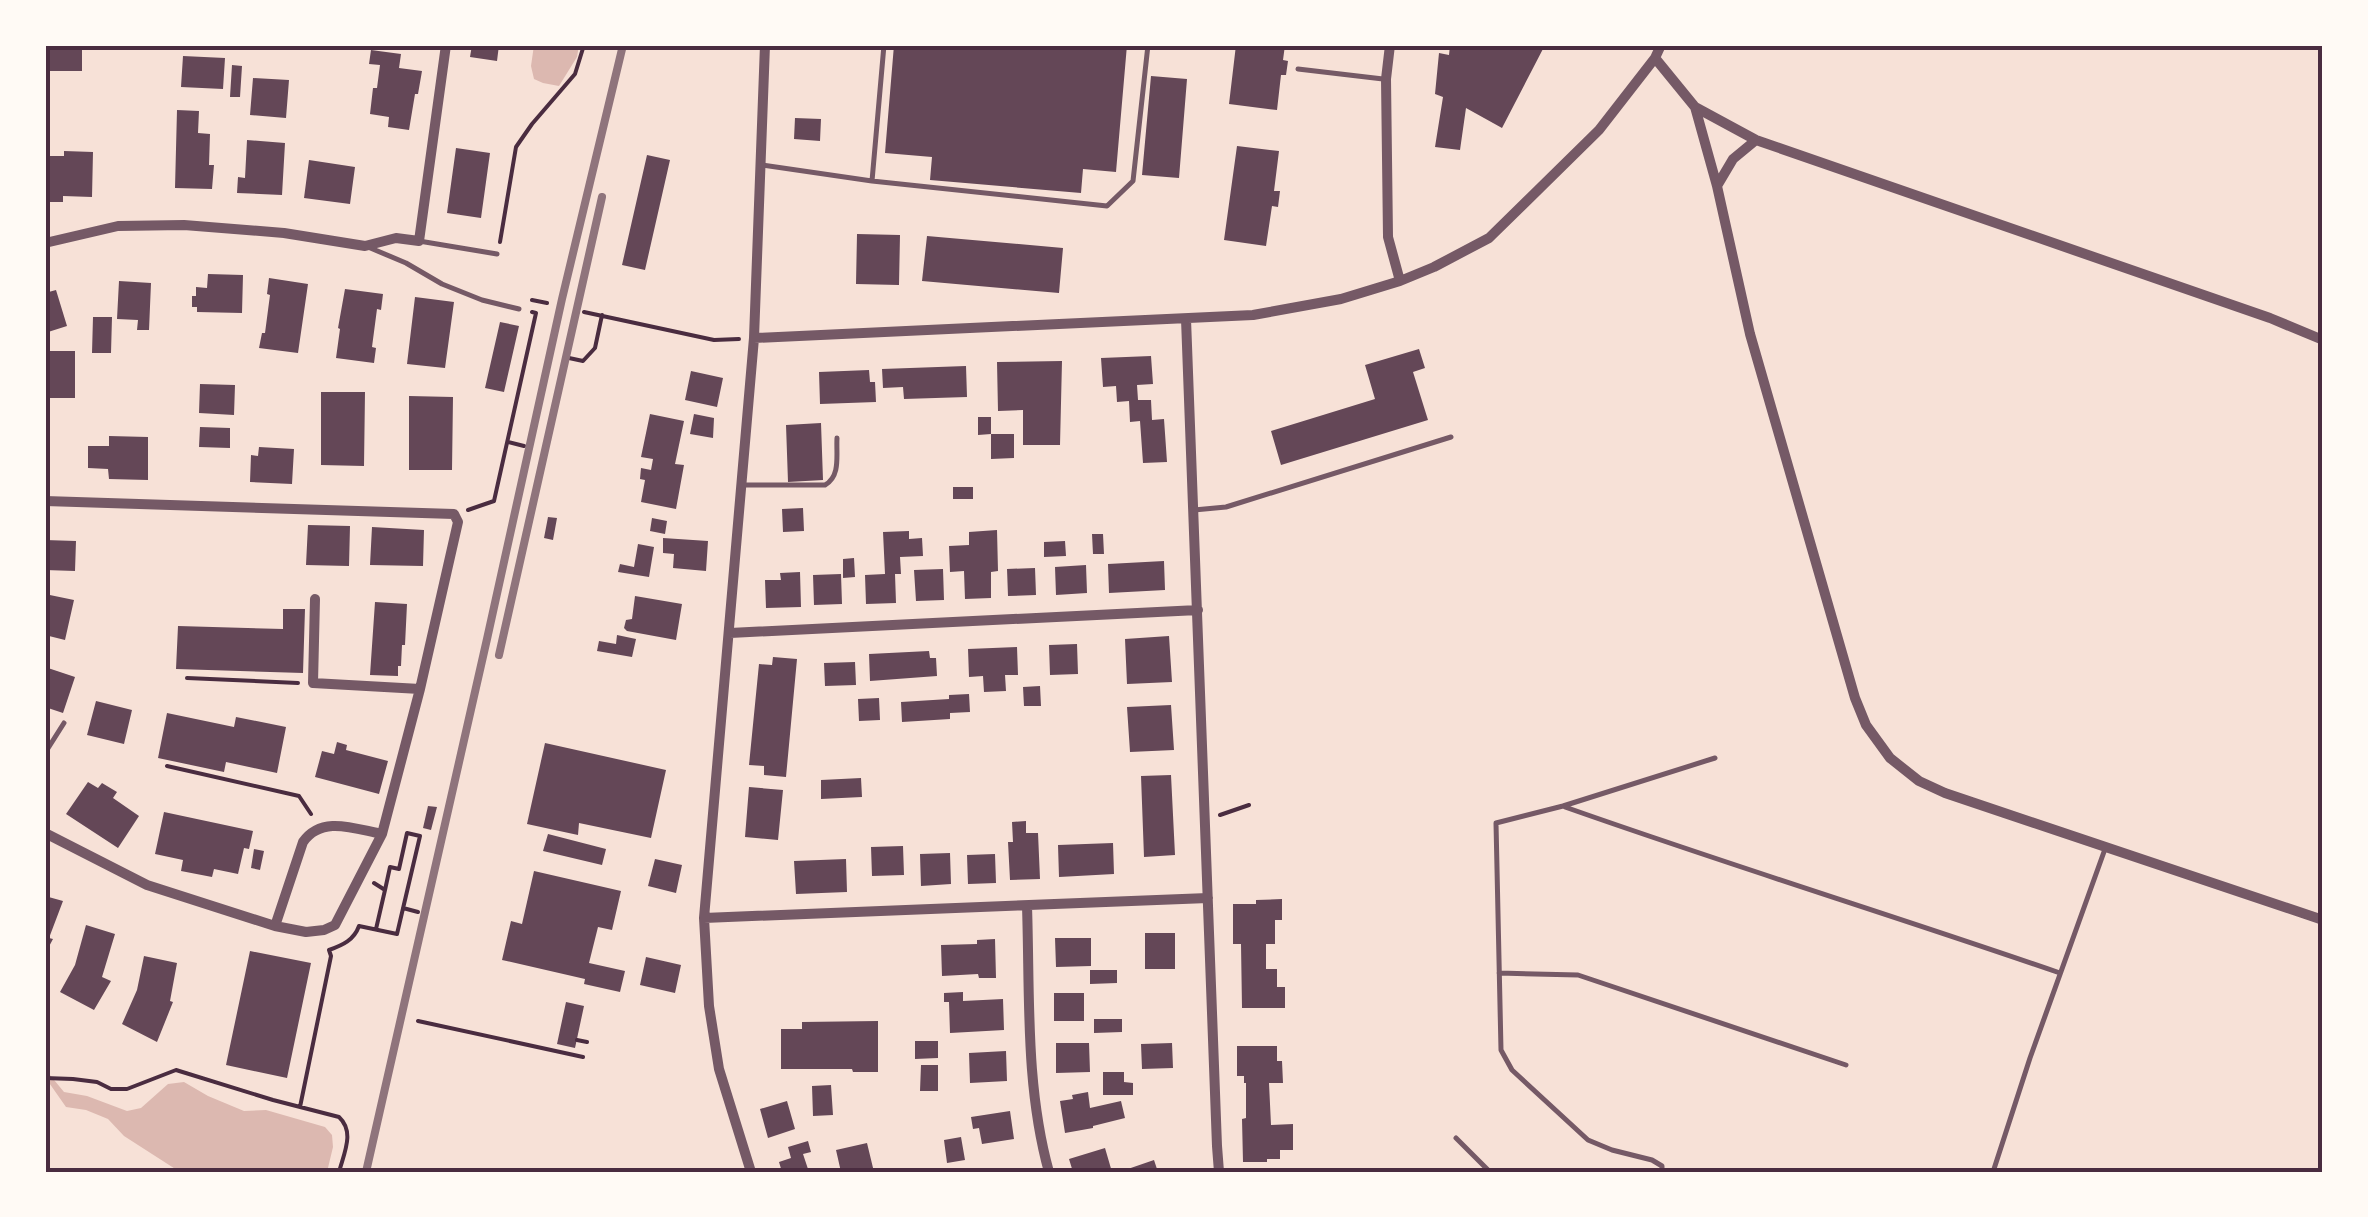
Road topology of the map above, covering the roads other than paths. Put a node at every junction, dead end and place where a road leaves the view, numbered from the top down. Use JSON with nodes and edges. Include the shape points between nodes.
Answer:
{"nodes":[{"id":1,"x":446,"y":45,"type":"edge"},
{"id":2,"x":766,"y":45,"type":"edge"},
{"id":3,"x":884,"y":45,"type":"edge"},
{"id":4,"x":1148,"y":45,"type":"edge"},
{"id":5,"x":1390,"y":45,"type":"edge"},
{"id":6,"x":1661,"y":45,"type":"edge"},
{"id":7,"x":1655,"y":58,"type":"junction"},
{"id":8,"x":1298,"y":69,"type":"dead end"},
{"id":9,"x":1386,"y":79,"type":"junction"},
{"id":10,"x":1695,"y":108,"type":"junction"},
{"id":11,"x":1756,"y":140,"type":"junction"},
{"id":12,"x":762,"y":166,"type":"junction"},
{"id":13,"x":872,"y":181,"type":"junction"},
{"id":14,"x":1716,"y":186,"type":"junction"},
{"id":15,"x":419,"y":241,"type":"junction"},
{"id":16,"x":45,"y":243,"type":"edge"},
{"id":17,"x":365,"y":246,"type":"junction"},
{"id":18,"x":498,"y":254,"type":"road end"},
{"id":19,"x":1400,"y":281,"type":"junction"},
{"id":20,"x":519,"y":309,"type":"dead end"},
{"id":21,"x":1186,"y":319,"type":"junction"},
{"id":22,"x":754,"y":338,"type":"junction"},
{"id":23,"x":2323,"y":340,"type":"edge"},
{"id":24,"x":1451,"y":437,"type":"dead end"},
{"id":25,"x":837,"y":438,"type":"dead end"},
{"id":26,"x":741,"y":485,"type":"junction"},
{"id":27,"x":45,"y":501,"type":"edge"},
{"id":28,"x":1194,"y":510,"type":"junction"},
{"id":29,"x":315,"y":599,"type":"dead end"},
{"id":30,"x":1198,"y":610,"type":"junction"},
{"id":31,"x":730,"y":633,"type":"junction"},
{"id":32,"x":420,"y":689,"type":"junction"},
{"id":33,"x":64,"y":723,"type":"dead end"},
{"id":34,"x":45,"y":752,"type":"edge"},
{"id":35,"x":1715,"y":758,"type":"dead end"},
{"id":36,"x":1563,"y":806,"type":"junction"},
{"id":37,"x":45,"y":834,"type":"edge"},
{"id":38,"x":382,"y":834,"type":"junction"},
{"id":39,"x":2106,"y":846,"type":"junction"},
{"id":40,"x":1208,"y":898,"type":"junction"},
{"id":41,"x":1027,"y":906,"type":"junction"},
{"id":42,"x":704,"y":918,"type":"junction"},
{"id":43,"x":2323,"y":920,"type":"edge"},
{"id":44,"x":275,"y":926,"type":"junction"},
{"id":45,"x":1498,"y":973,"type":"junction"},
{"id":46,"x":2060,"y":973,"type":"junction"},
{"id":47,"x":1846,"y":1065,"type":"dead end"},
{"id":48,"x":1456,"y":1138,"type":"dead end"},
{"id":49,"x":751,"y":1172,"type":"edge"},
{"id":50,"x":1049,"y":1172,"type":"edge"},
{"id":51,"x":1220,"y":1172,"type":"edge"},
{"id":52,"x":1490,"y":1172,"type":"edge"},
{"id":53,"x":1662,"y":1172,"type":"edge"},
{"id":54,"x":1993,"y":1172,"type":"edge"}],
"edges":[{"from":1,"to":15,"type":"street"},
{"from":2,"to":12,"type":"street"},
{"from":3,"to":13,"type":"lane"},
{"from":4,"to":13,"type":"lane","via":[[1134,181],[1107,206]]},
{"from":5,"to":9,"type":"street"},
{"from":6,"to":7,"type":"street"},
{"from":7,"to":10,"type":"street"},
{"from":7,"to":19,"type":"street","via":[[1598,130],[1489,238]]},
{"from":8,"to":9,"type":"lane"},
{"from":9,"to":19,"type":"street","via":[[1388,237]]},
{"from":10,"to":11,"type":"street"},
{"from":10,"to":14,"type":"street"},
{"from":11,"to":14,"type":"street"},
{"from":11,"to":23,"type":"street"},
{"from":12,"to":13,"type":"lane"},
{"from":12,"to":22,"type":"street"},
{"from":14,"to":39,"type":"street","via":[[1750,334],[1866,724],[1890,758],[1919,781]]},
{"from":15,"to":17,"type":"street","via":[[396,238]]},
{"from":15,"to":18,"type":"lane"},
{"from":16,"to":17,"type":"street","via":[[118,226],[184,225]]},
{"from":17,"to":20,"type":"lane","via":[[442,284]]},
{"from":19,"to":21,"type":"street","via":[[1253,315]]},
{"from":21,"to":22,"type":"street"},
{"from":21,"to":28,"type":"street"},
{"from":22,"to":26,"type":"street"},
{"from":24,"to":28,"type":"lane","via":[[1226,507]]},
{"from":25,"to":26,"type":"lane","via":[[836,472],[825,485]]},
{"from":26,"to":31,"type":"street"},
{"from":27,"to":32,"type":"street","via":[[454,514],[458,522]]},
{"from":28,"to":30,"type":"street"},
{"from":29,"to":32,"type":"street","via":[[313,683]]},
{"from":30,"to":31,"type":"street"},
{"from":30,"to":40,"type":"street"},
{"from":31,"to":42,"type":"street"},
{"from":32,"to":38,"type":"street"},
{"from":33,"to":34,"type":"lane"},
{"from":35,"to":36,"type":"lane"},
{"from":36,"to":45,"type":"lane","via":[[1496,823]]},
{"from":36,"to":46,"type":"lane"},
{"from":37,"to":44,"type":"street","via":[[147,884]]},
{"from":38,"to":44,"type":"street","via":[[335,925],[306,932]]},
{"from":38,"to":44,"type":"street","via":[[332,825],[309,832]]},
{"from":39,"to":43,"type":"street"},
{"from":39,"to":46,"type":"lane"},
{"from":40,"to":41,"type":"street"},
{"from":40,"to":51,"type":"street"},
{"from":41,"to":42,"type":"street"},
{"from":41,"to":50,"type":"street","via":[[1034,1088]]},
{"from":42,"to":49,"type":"street","via":[[719,1069]]},
{"from":45,"to":47,"type":"lane","via":[[1578,975]]},
{"from":45,"to":53,"type":"lane","via":[[1501,1050],[1512,1070],[1588,1140],[1652,1160]]},
{"from":46,"to":54,"type":"lane"},
{"from":48,"to":52,"type":"lane"}]}
